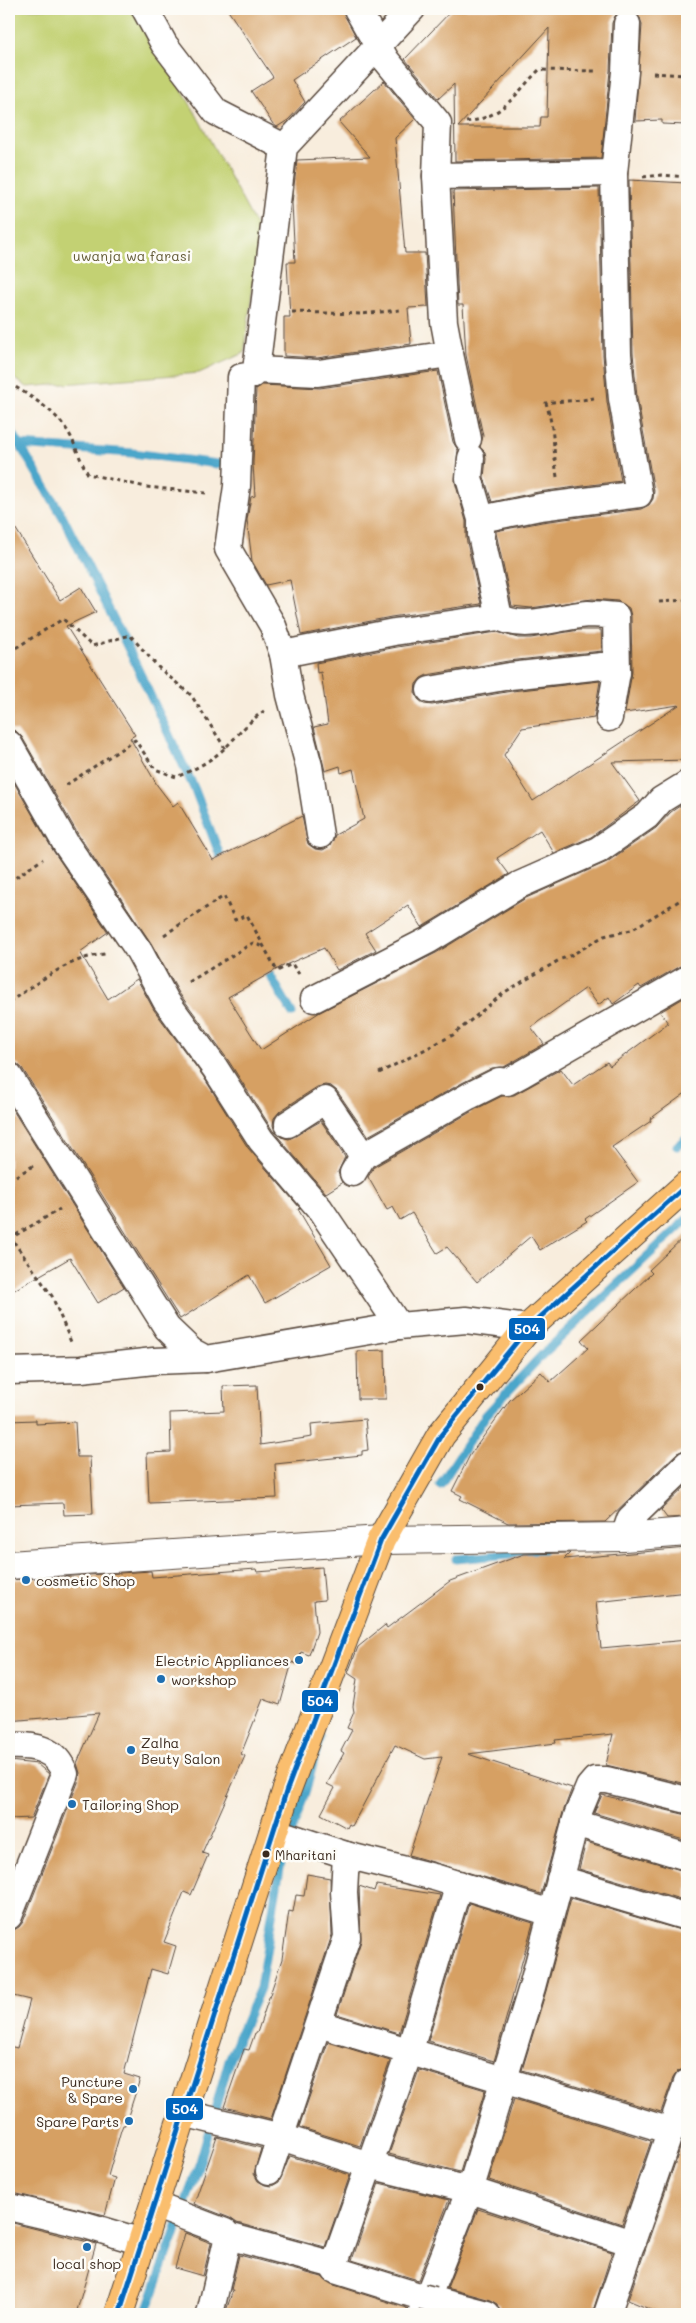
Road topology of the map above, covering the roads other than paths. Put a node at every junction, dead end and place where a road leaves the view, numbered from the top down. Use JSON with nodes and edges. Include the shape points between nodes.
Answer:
{"nodes":[{"id":1,"x":145,"y":9,"type":"edge"},
{"id":2,"x":358,"y":9,"type":"edge"},
{"id":3,"x":412,"y":9,"type":"edge"},
{"id":4,"x":627,"y":24,"type":"dead end"},
{"id":5,"x":377,"y":46,"type":"junction"},
{"id":6,"x":284,"y":146,"type":"junction"},
{"id":7,"x":436,"y":176,"type":"junction"},
{"id":8,"x":614,"y":176,"type":"junction"},
{"id":9,"x":450,"y":354,"type":"junction"},
{"id":10,"x":256,"y":370,"type":"junction"},
{"id":11,"x":481,"y":518,"type":"junction"},
{"id":12,"x":499,"y":617,"type":"junction"},
{"id":13,"x":283,"y":654,"type":"junction"},
{"id":14,"x":617,"y":672,"type":"junction"},
{"id":15,"x":430,"y":690,"type":"dead end"},
{"id":16,"x":609,"y":718,"type":"dead end"},
{"id":17,"x":9,"y":744,"type":"edge"},
{"id":18,"x":687,"y":784,"type":"edge"},
{"id":19,"x":320,"y":835,"type":"dead end"},
{"id":20,"x":687,"y":979,"type":"edge"},
{"id":21,"x":314,"y":998,"type":"road end"},
{"id":22,"x":9,"y":1076,"type":"edge"},
{"id":23,"x":288,"y":1124,"type":"dead end"},
{"id":24,"x":687,"y":1185,"type":"edge"},
{"id":25,"x":399,"y":1326,"type":"junction"},
{"id":26,"x":528,"y":1328,"type":"junction"},
{"id":27,"x":206,"y":1359,"type":"junction"},
{"id":28,"x":9,"y":1371,"type":"edge"},
{"id":29,"x":687,"y":1464,"type":"edge"},
{"id":30,"x":687,"y":1532,"type":"edge"},
{"id":31,"x":624,"y":1537,"type":"junction"},
{"id":32,"x":381,"y":1540,"type":"junction"},
{"id":33,"x":9,"y":1565,"type":"edge"},
{"id":34,"x":9,"y":1746,"type":"edge"},
{"id":35,"x":687,"y":1800,"type":"edge"},
{"id":36,"x":575,"y":1823,"type":"junction"},
{"id":37,"x":272,"y":1831,"type":"junction"},
{"id":38,"x":346,"y":1855,"type":"junction"},
{"id":39,"x":687,"y":1857,"type":"edge"},
{"id":40,"x":560,"y":1879,"type":"junction"},
{"id":41,"x":459,"y":1884,"type":"junction"},
{"id":42,"x":551,"y":1913,"type":"junction"},
{"id":43,"x":9,"y":1916,"type":"edge"},
{"id":44,"x":687,"y":1917,"type":"edge"},
{"id":45,"x":319,"y":2024,"type":"junction"},
{"id":46,"x":409,"y":2053,"type":"junction"},
{"id":47,"x":504,"y":2082,"type":"junction"},
{"id":48,"x":687,"y":2083,"type":"edge"},
{"id":49,"x":207,"y":2119,"type":"junction"},
{"id":50,"x":671,"y":2131,"type":"junction"},
{"id":51,"x":281,"y":2137,"type":"junction"},
{"id":52,"x":369,"y":2165,"type":"junction"},
{"id":53,"x":269,"y":2171,"type":"dead end"},
{"id":54,"x":470,"y":2190,"type":"junction"},
{"id":55,"x":9,"y":2207,"type":"edge"},
{"id":56,"x":169,"y":2211,"type":"junction"},
{"id":57,"x":228,"y":2236,"type":"junction"},
{"id":58,"x":142,"y":2242,"type":"junction"},
{"id":59,"x":632,"y":2243,"type":"junction"},
{"id":60,"x":334,"y":2265,"type":"junction"},
{"id":61,"x":426,"y":2304,"type":"edge"},
{"id":62,"x":119,"y":2314,"type":"edge"},
{"id":63,"x":210,"y":2314,"type":"edge"},
{"id":64,"x":487,"y":2314,"type":"edge"},
{"id":65,"x":607,"y":2314,"type":"edge"}],
"edges":[{"from":1,"to":6,"type":"street","via":[[164,44],[216,112]]},
{"from":2,"to":5,"type":"street"},
{"from":3,"to":5,"type":"street"},
{"from":4,"to":8,"type":"street"},
{"from":5,"to":6,"type":"street"},
{"from":5,"to":7,"type":"street","via":[[438,123]]},
{"from":6,"to":10,"type":"street"},
{"from":7,"to":8,"type":"street"},
{"from":7,"to":9,"type":"street","via":[[444,322]]},
{"from":8,"to":11,"type":"street","via":[[618,354],[623,410],[639,494]]},
{"from":9,"to":10,"type":"street","via":[[318,373]]},
{"from":9,"to":11,"type":"street","via":[[469,449],[469,478]]},
{"from":10,"to":13,"type":"street","via":[[252,376],[241,377],[237,486],[228,549],[272,626]]},
{"from":11,"to":12,"type":"street","via":[[481,535]]},
{"from":12,"to":13,"type":"street","via":[[394,632]]},
{"from":12,"to":14,"type":"street","via":[[523,624],[589,614],[616,616]]},
{"from":13,"to":19,"type":"street","via":[[309,766]]},
{"from":14,"to":15,"type":"street","via":[[602,666],[510,676]]},
{"from":14,"to":16,"type":"street"},
{"from":17,"to":25,"type":"street","via":[[66,844],[139,951],[166,1001],[215,1068],[261,1140],[320,1209]]},
{"from":18,"to":21,"type":"street","via":[[661,800],[647,816],[598,850],[519,885],[429,940]]},
{"from":20,"to":23,"type":"street","via":[[522,1074],[469,1096],[358,1164],[325,1100]]},
{"from":22,"to":27,"type":"street","via":[[167,1328],[191,1351]]},
{"from":24,"to":26,"type":"main road"},
{"from":25,"to":26,"type":"street","via":[[466,1320]]},
{"from":25,"to":27,"type":"street"},
{"from":26,"to":32,"type":"main road","via":[[441,1435]]},
{"from":27,"to":28,"type":"street"},
{"from":29,"to":31,"type":"street","via":[[630,1519]]},
{"from":30,"to":31,"type":"street"},
{"from":31,"to":32,"type":"street"},
{"from":32,"to":33,"type":"street"},
{"from":32,"to":37,"type":"main road"},
{"from":34,"to":43,"type":"street","via":[[27,1745],[54,1755],[65,1774]]},
{"from":35,"to":36,"type":"street","via":[[607,1780],[595,1780]]},
{"from":36,"to":39,"type":"street"},
{"from":36,"to":40,"type":"street"},
{"from":37,"to":38,"type":"street"},
{"from":37,"to":49,"type":"main road"},
{"from":38,"to":41,"type":"street"},
{"from":38,"to":45,"type":"street","via":[[347,1937]]},
{"from":40,"to":42,"type":"street"},
{"from":40,"to":44,"type":"street"},
{"from":41,"to":42,"type":"street"},
{"from":41,"to":46,"type":"street"},
{"from":42,"to":47,"type":"street"},
{"from":45,"to":46,"type":"street"},
{"from":45,"to":51,"type":"street"},
{"from":46,"to":47,"type":"street"},
{"from":46,"to":52,"type":"street"},
{"from":47,"to":50,"type":"street"},
{"from":47,"to":54,"type":"street"},
{"from":48,"to":50,"type":"street"},
{"from":49,"to":51,"type":"street"},
{"from":49,"to":56,"type":"main road"},
{"from":50,"to":59,"type":"street"},
{"from":51,"to":52,"type":"street"},
{"from":51,"to":53,"type":"street"},
{"from":52,"to":54,"type":"street"},
{"from":52,"to":60,"type":"street"},
{"from":54,"to":59,"type":"street"},
{"from":54,"to":61,"type":"street"},
{"from":55,"to":58,"type":"street"},
{"from":56,"to":57,"type":"street","via":[[225,2232]]},
{"from":56,"to":58,"type":"main road"},
{"from":57,"to":60,"type":"street"},
{"from":57,"to":63,"type":"street"},
{"from":58,"to":62,"type":"main road"},
{"from":59,"to":65,"type":"street"},
{"from":60,"to":61,"type":"street","via":[[335,2270]]},
{"from":61,"to":64,"type":"street"}]}
